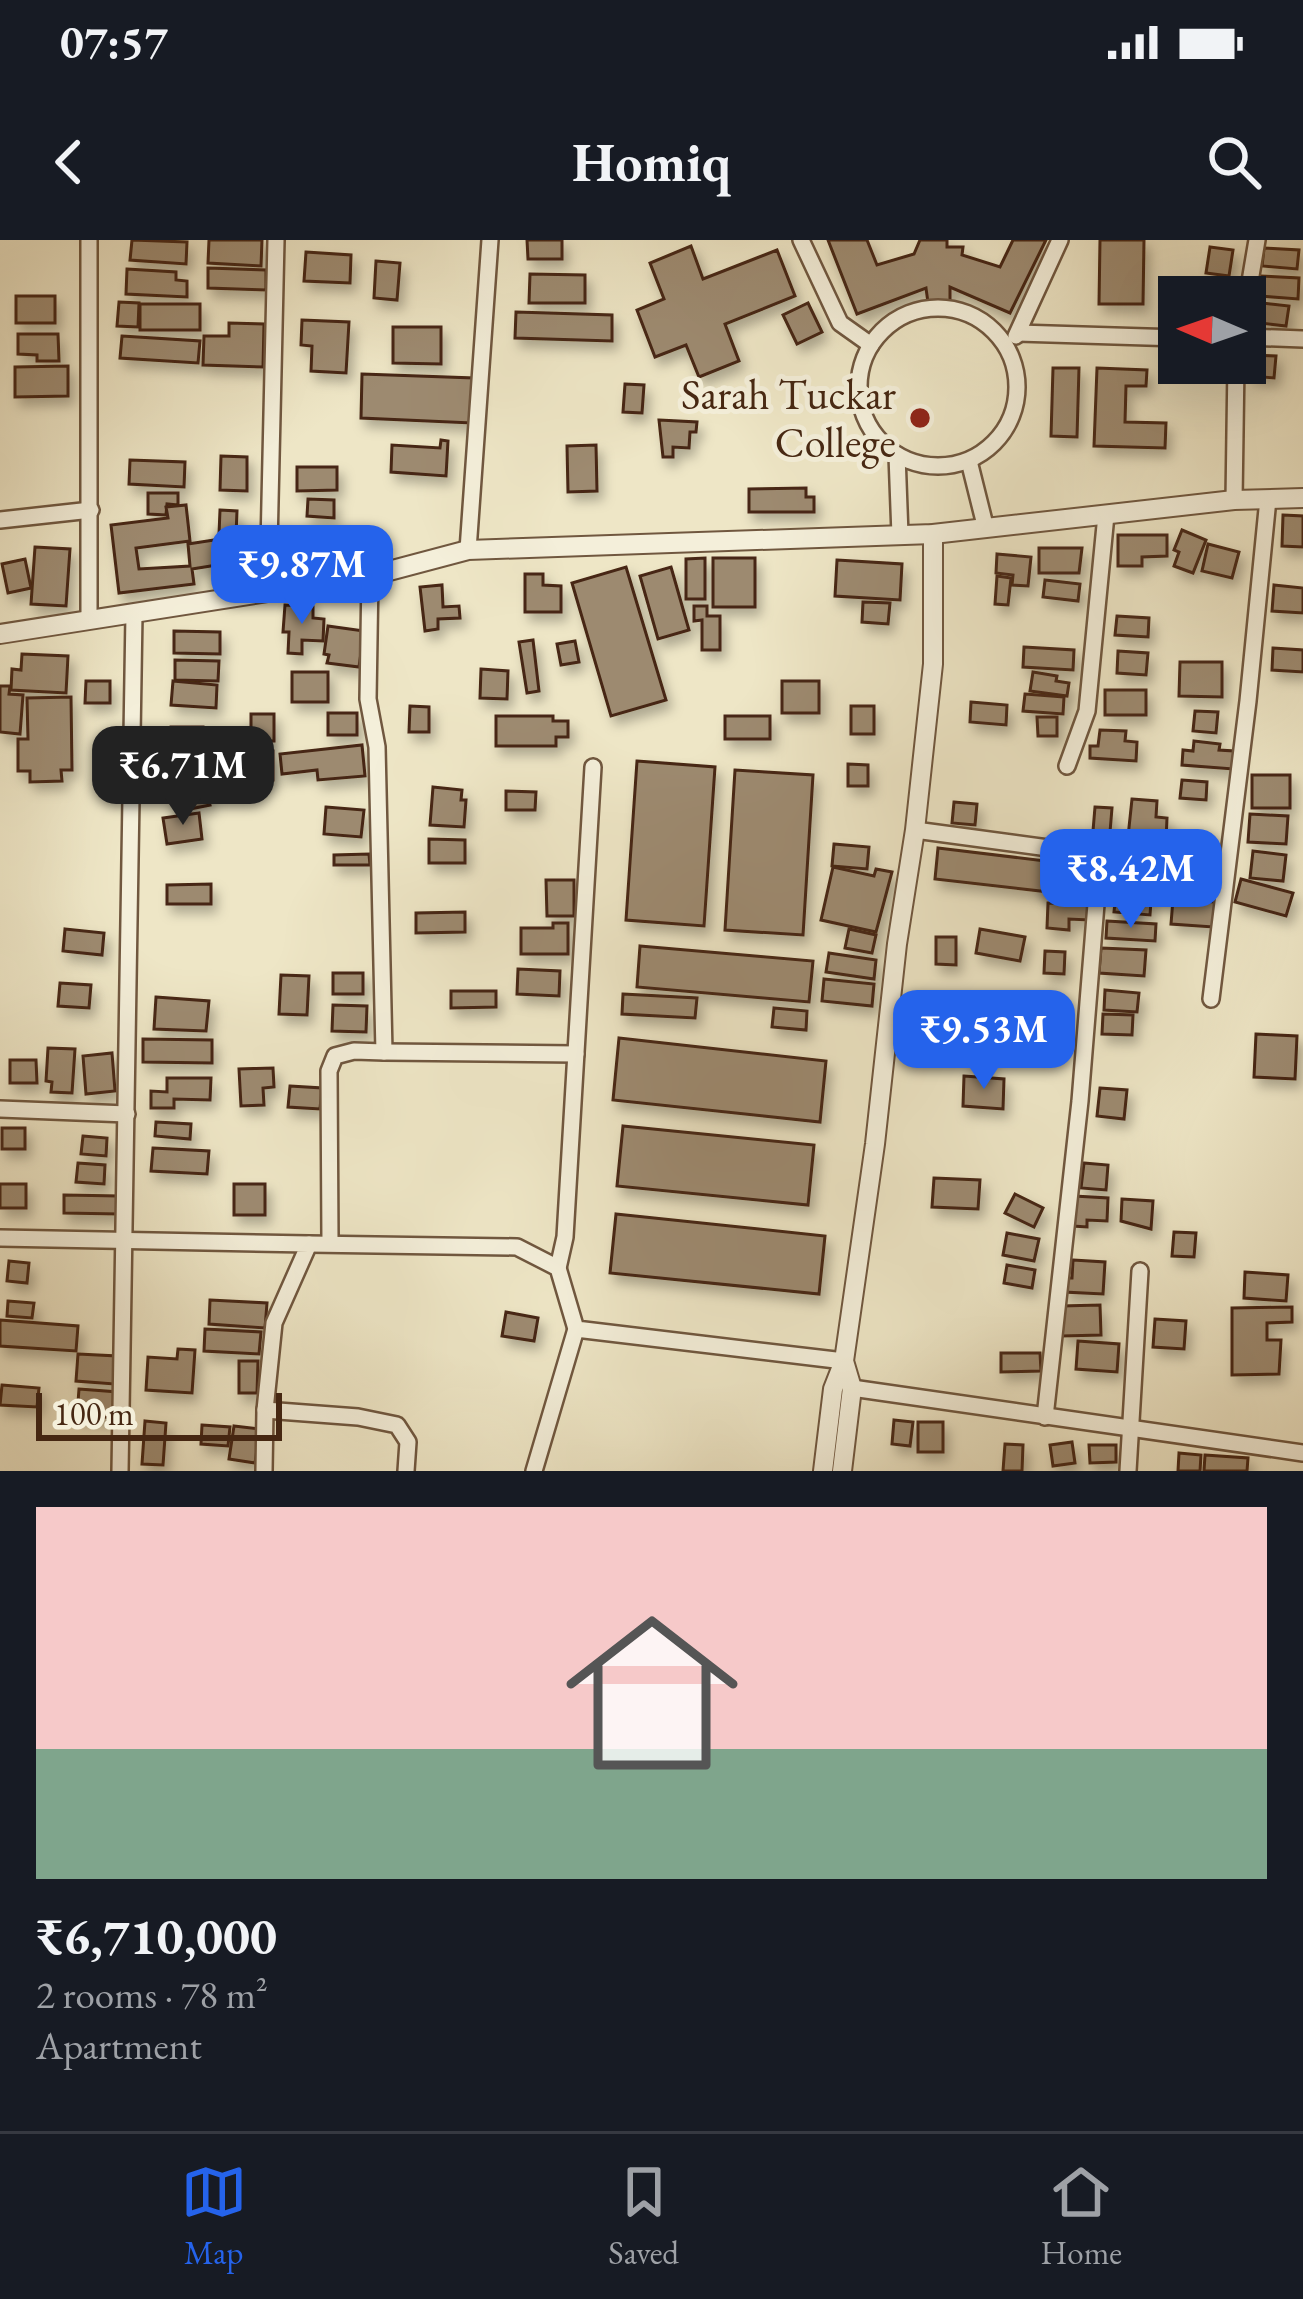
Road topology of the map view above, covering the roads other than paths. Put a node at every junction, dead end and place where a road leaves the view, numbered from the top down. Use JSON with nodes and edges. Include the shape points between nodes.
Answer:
{"nodes":[{"id":1,"x":89,"y":240,"type":"edge"},
{"id":2,"x":276,"y":240,"type":"edge"},
{"id":3,"x":490,"y":240,"type":"edge"},
{"id":4,"x":801,"y":240,"type":"edge"},
{"id":5,"x":1060,"y":240,"type":"edge"},
{"id":6,"x":1257,"y":240,"type":"edge"},
{"id":7,"x":1251,"y":276,"type":"edge"},
{"id":8,"x":1018,"y":333,"type":"junction"},
{"id":9,"x":1158,"y":337,"type":"edge"},
{"id":10,"x":1266,"y":338,"type":"edge"},
{"id":11,"x":1303,"y":339,"type":"edge"},
{"id":12,"x":871,"y":345,"type":"junction"},
{"id":13,"x":1008,"y":349,"type":"junction"},
{"id":14,"x":1236,"y":384,"type":"edge"},
{"id":15,"x":897,"y":455,"type":"junction"},
{"id":16,"x":969,"y":461,"type":"junction"},
{"id":17,"x":1303,"y":498,"type":"edge"},
{"id":18,"x":1268,"y":499,"type":"junction"},
{"id":19,"x":1234,"y":500,"type":"junction"},
{"id":20,"x":91,"y":510,"type":"junction"},
{"id":21,"x":1106,"y":515,"type":"junction"},
{"id":22,"x":0,"y":520,"type":"edge"},
{"id":23,"x":985,"y":525,"type":"junction"},
{"id":24,"x":933,"y":534,"type":"junction"},
{"id":25,"x":900,"y":535,"type":"junction"},
{"id":26,"x":468,"y":550,"type":"junction"},
{"id":27,"x":370,"y":576,"type":"junction"},
{"id":28,"x":268,"y":589,"type":"junction"},
{"id":29,"x":134,"y":614,"type":"junction"},
{"id":30,"x":88,"y":620,"type":"junction"},
{"id":31,"x":0,"y":634,"type":"edge"},
{"id":32,"x":1066,"y":766,"type":"dead end"},
{"id":33,"x":593,"y":767,"type":"dead end"},
{"id":34,"x":916,"y":830,"type":"junction"},
{"id":35,"x":1211,"y":999,"type":"dead end"},
{"id":36,"x":384,"y":1052,"type":"junction"},
{"id":37,"x":576,"y":1054,"type":"junction"},
{"id":38,"x":0,"y":1109,"type":"edge"},
{"id":39,"x":128,"y":1114,"type":"junction"},
{"id":40,"x":0,"y":1238,"type":"edge"},
{"id":41,"x":125,"y":1241,"type":"junction"},
{"id":42,"x":330,"y":1242,"type":"junction"},
{"id":43,"x":309,"y":1244,"type":"junction"},
{"id":44,"x":558,"y":1268,"type":"junction"},
{"id":45,"x":1140,"y":1271,"type":"dead end"},
{"id":46,"x":576,"y":1329,"type":"junction"},
{"id":47,"x":844,"y":1361,"type":"junction"},
{"id":48,"x":853,"y":1388,"type":"junction"},
{"id":49,"x":265,"y":1410,"type":"junction"},
{"id":50,"x":1045,"y":1417,"type":"junction"},
{"id":51,"x":1130,"y":1428,"type":"junction"},
{"id":52,"x":1303,"y":1453,"type":"edge"},
{"id":53,"x":120,"y":1471,"type":"edge"},
{"id":54,"x":264,"y":1471,"type":"edge"},
{"id":55,"x":406,"y":1471,"type":"edge"},
{"id":56,"x":534,"y":1471,"type":"edge"},
{"id":57,"x":823,"y":1471,"type":"edge"},
{"id":58,"x":842,"y":1471,"type":"edge"},
{"id":59,"x":1128,"y":1471,"type":"edge"}],
"edges":[{"from":1,"to":20,"type":"street"},
{"from":2,"to":28,"type":"street"},
{"from":3,"to":26,"type":"street"},
{"from":4,"to":12,"type":"street","via":[[840,323]]},
{"from":5,"to":8,"type":"street"},
{"from":6,"to":7,"type":"street"},
{"from":8,"to":9,"type":"street"},
{"from":8,"to":13,"type":"street"},
{"from":10,"to":11,"type":"street"},
{"from":12,"to":13,"type":"street","via":[[901,317],[940,308],[980,319]]},
{"from":12,"to":15,"type":"street","via":[[860,399],[876,437]]},
{"from":13,"to":16,"type":"street","via":[[1018,389],[1012,417],[998,440]]},
{"from":14,"to":19,"type":"street"},
{"from":15,"to":16,"type":"street","via":[[936,467]]},
{"from":15,"to":25,"type":"street"},
{"from":16,"to":23,"type":"street"},
{"from":17,"to":18,"type":"street"},
{"from":18,"to":19,"type":"street"},
{"from":18,"to":35,"type":"street"},
{"from":19,"to":21,"type":"street"},
{"from":20,"to":22,"type":"street"},
{"from":20,"to":30,"type":"street"},
{"from":21,"to":23,"type":"street"},
{"from":21,"to":32,"type":"street","via":[[1087,711]]},
{"from":23,"to":24,"type":"street"},
{"from":24,"to":25,"type":"street"},
{"from":24,"to":34,"type":"street","via":[[933,664]]},
{"from":25,"to":26,"type":"street"},
{"from":26,"to":27,"type":"street"},
{"from":27,"to":28,"type":"street"},
{"from":27,"to":36,"type":"street"},
{"from":28,"to":29,"type":"street"},
{"from":29,"to":30,"type":"street"},
{"from":29,"to":39,"type":"street"},
{"from":30,"to":31,"type":"street"},
{"from":33,"to":37,"type":"street"},
{"from":34,"to":47,"type":"street"},
{"from":34,"to":50,"type":"street","via":[[1100,855]]},
{"from":36,"to":37,"type":"street"},
{"from":36,"to":42,"type":"street","via":[[335,1056],[329,1071]]},
{"from":37,"to":44,"type":"street"},
{"from":38,"to":39,"type":"street"},
{"from":39,"to":41,"type":"street"},
{"from":40,"to":41,"type":"street"},
{"from":41,"to":43,"type":"street"},
{"from":41,"to":53,"type":"street"},
{"from":42,"to":43,"type":"street"},
{"from":42,"to":44,"type":"street","via":[[517,1247]]},
{"from":43,"to":49,"type":"street","via":[[274,1323]]},
{"from":44,"to":46,"type":"street"},
{"from":45,"to":51,"type":"street"},
{"from":46,"to":47,"type":"street"},
{"from":46,"to":56,"type":"street"},
{"from":47,"to":48,"type":"street"},
{"from":47,"to":57,"type":"street"},
{"from":48,"to":50,"type":"street"},
{"from":48,"to":58,"type":"street"},
{"from":49,"to":54,"type":"street"},
{"from":49,"to":55,"type":"street","via":[[397,1425],[408,1442]]},
{"from":50,"to":51,"type":"street"},
{"from":51,"to":52,"type":"street"},
{"from":51,"to":59,"type":"street"}]}
